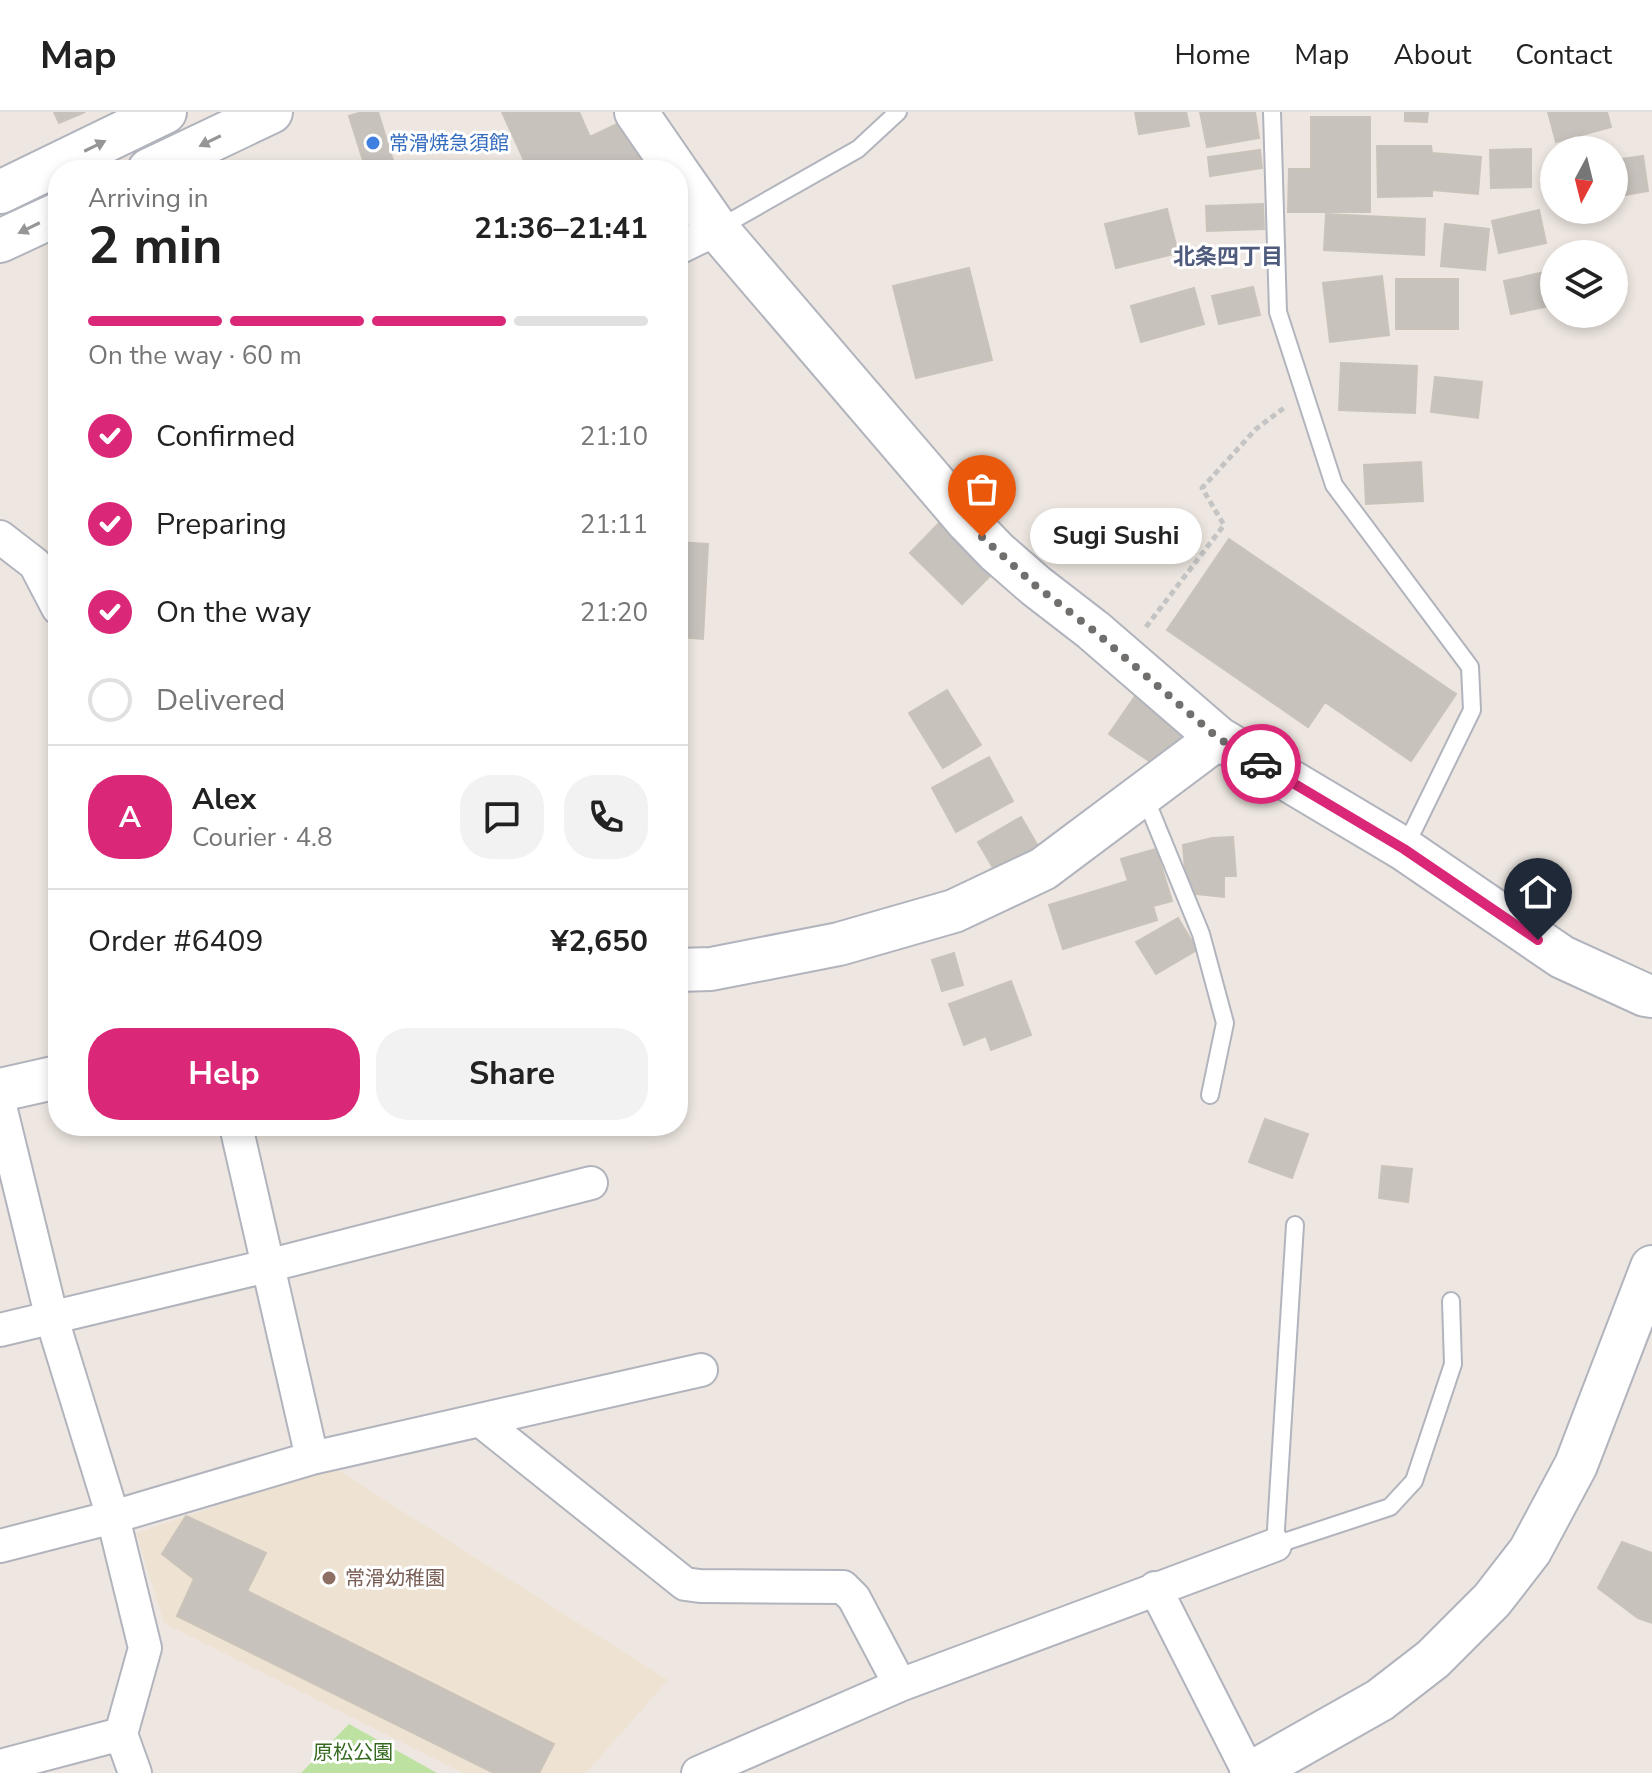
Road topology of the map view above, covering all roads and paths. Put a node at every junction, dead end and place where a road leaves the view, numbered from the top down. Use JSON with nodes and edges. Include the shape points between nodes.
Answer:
{"nodes":[{"id":1,"x":165,"y":112,"type":"edge"},
{"id":2,"x":271,"y":112,"type":"edge"},
{"id":3,"x":636,"y":112,"type":"edge"},
{"id":4,"x":898,"y":112,"type":"edge"},
{"id":5,"x":1272,"y":112,"type":"edge"},
{"id":6,"x":66,"y":160,"type":"edge"},
{"id":7,"x":170,"y":160,"type":"edge"},
{"id":8,"x":669,"y":160,"type":"edge"},
{"id":9,"x":48,"y":169,"type":"edge"},
{"id":10,"x":688,"y":188,"type":"edge"},
{"id":11,"x":0,"y":192,"type":"edge"},
{"id":12,"x":48,"y":219,"type":"edge"},
{"id":13,"x":717,"y":229,"type":"junction"},
{"id":14,"x":0,"y":241,"type":"edge"},
{"id":15,"x":688,"y":243,"type":"edge"},
{"id":16,"x":1304,"y":394,"type":"junction"},
{"id":17,"x":0,"y":537,"type":"edge"},
{"id":18,"x":48,"y":589,"type":"edge"},
{"id":19,"x":1123,"y":656,"type":"junction"},
{"id":20,"x":1218,"y":738,"type":"junction"},
{"id":21,"x":1143,"y":794,"type":"junction"},
{"id":22,"x":1404,"y":849,"type":"junction"},
{"id":23,"x":688,"y":970,"type":"edge"},
{"id":24,"x":1652,"y":996,"type":"edge"},
{"id":25,"x":48,"y":1079,"type":"edge"},
{"id":26,"x":0,"y":1090,"type":"edge"},
{"id":27,"x":1210,"y":1095,"type":"dead end"},
{"id":28,"x":0,"y":1106,"type":"edge"},
{"id":29,"x":238,"y":1136,"type":"edge"},
{"id":30,"x":591,"y":1183,"type":"dead end"},
{"id":31,"x":1295,"y":1225,"type":"dead end"},
{"id":32,"x":267,"y":1266,"type":"junction"},
{"id":33,"x":1652,"y":1267,"type":"edge"},
{"id":34,"x":1451,"y":1301,"type":"dead end"},
{"id":35,"x":52,"y":1319,"type":"junction"},
{"id":36,"x":0,"y":1330,"type":"edge"},
{"id":37,"x":701,"y":1370,"type":"dead end"},
{"id":38,"x":480,"y":1420,"type":"junction"},
{"id":39,"x":312,"y":1458,"type":"junction"},
{"id":40,"x":113,"y":1517,"type":"junction"},
{"id":41,"x":1275,"y":1545,"type":"junction"},
{"id":42,"x":0,"y":1546,"type":"edge"},
{"id":43,"x":1155,"y":1588,"type":"junction"},
{"id":44,"x":900,"y":1685,"type":"junction"},
{"id":45,"x":121,"y":1734,"type":"junction"},
{"id":46,"x":0,"y":1766,"type":"edge"},
{"id":47,"x":135,"y":1773,"type":"edge"},
{"id":48,"x":698,"y":1773,"type":"edge"},
{"id":49,"x":1250,"y":1773,"type":"edge"}],
"edges":[{"from":6,"to":1,"type":"street","one_way":true},
{"from":2,"to":7,"type":"street","one_way":true},
{"from":3,"to":8,"type":"street"},
{"from":4,"to":13,"type":"lane","via":[[858,149]]},
{"from":5,"to":16,"type":"lane","via":[[1278,312]]},
{"from":11,"to":9,"type":"street","one_way":true},
{"from":10,"to":13,"type":"street"},
{"from":12,"to":14,"type":"street","one_way":true},
{"from":13,"to":15,"type":"street"},
{"from":13,"to":19,"type":"street","via":[[968,522]]},
{"from":16,"to":19,"type":"path","via":[[1256,429],[1202,488],[1224,525]]},
{"from":16,"to":22,"type":"lane","via":[[1334,485],[1470,667],[1472,710]]},
{"from":17,"to":18,"type":"street","via":[[35,564]]},
{"from":19,"to":20,"type":"street"},
{"from":20,"to":21,"type":"street"},
{"from":20,"to":22,"type":"street"},
{"from":21,"to":23,"type":"street","via":[[1043,869],[954,911],[839,944]]},
{"from":21,"to":27,"type":"lane","via":[[1201,934],[1225,1023]]},
{"from":22,"to":24,"type":"street","via":[[1562,957]]},
{"from":25,"to":26,"type":"street"},
{"from":28,"to":35,"type":"street"},
{"from":29,"to":32,"type":"street"},
{"from":30,"to":32,"type":"street"},
{"from":31,"to":41,"type":"lane"},
{"from":32,"to":35,"type":"street"},
{"from":32,"to":39,"type":"street"},
{"from":33,"to":49,"type":"street","via":[[1576,1465],[1530,1551],[1492,1600],[1433,1659],[1380,1700]]},
{"from":34,"to":41,"type":"lane","via":[[1453,1364],[1414,1481],[1390,1507]]},
{"from":35,"to":36,"type":"street"},
{"from":35,"to":40,"type":"street"},
{"from":37,"to":38,"type":"street"},
{"from":38,"to":39,"type":"street"},
{"from":38,"to":44,"type":"street","via":[[685,1584],[843,1587]]},
{"from":39,"to":40,"type":"street"},
{"from":40,"to":42,"type":"street"},
{"from":40,"to":45,"type":"street","via":[[145,1648]]},
{"from":41,"to":43,"type":"street"},
{"from":43,"to":44,"type":"street"},
{"from":43,"to":49,"type":"street"},
{"from":44,"to":48,"type":"street"},
{"from":45,"to":46,"type":"street"},
{"from":45,"to":47,"type":"street"}]}
